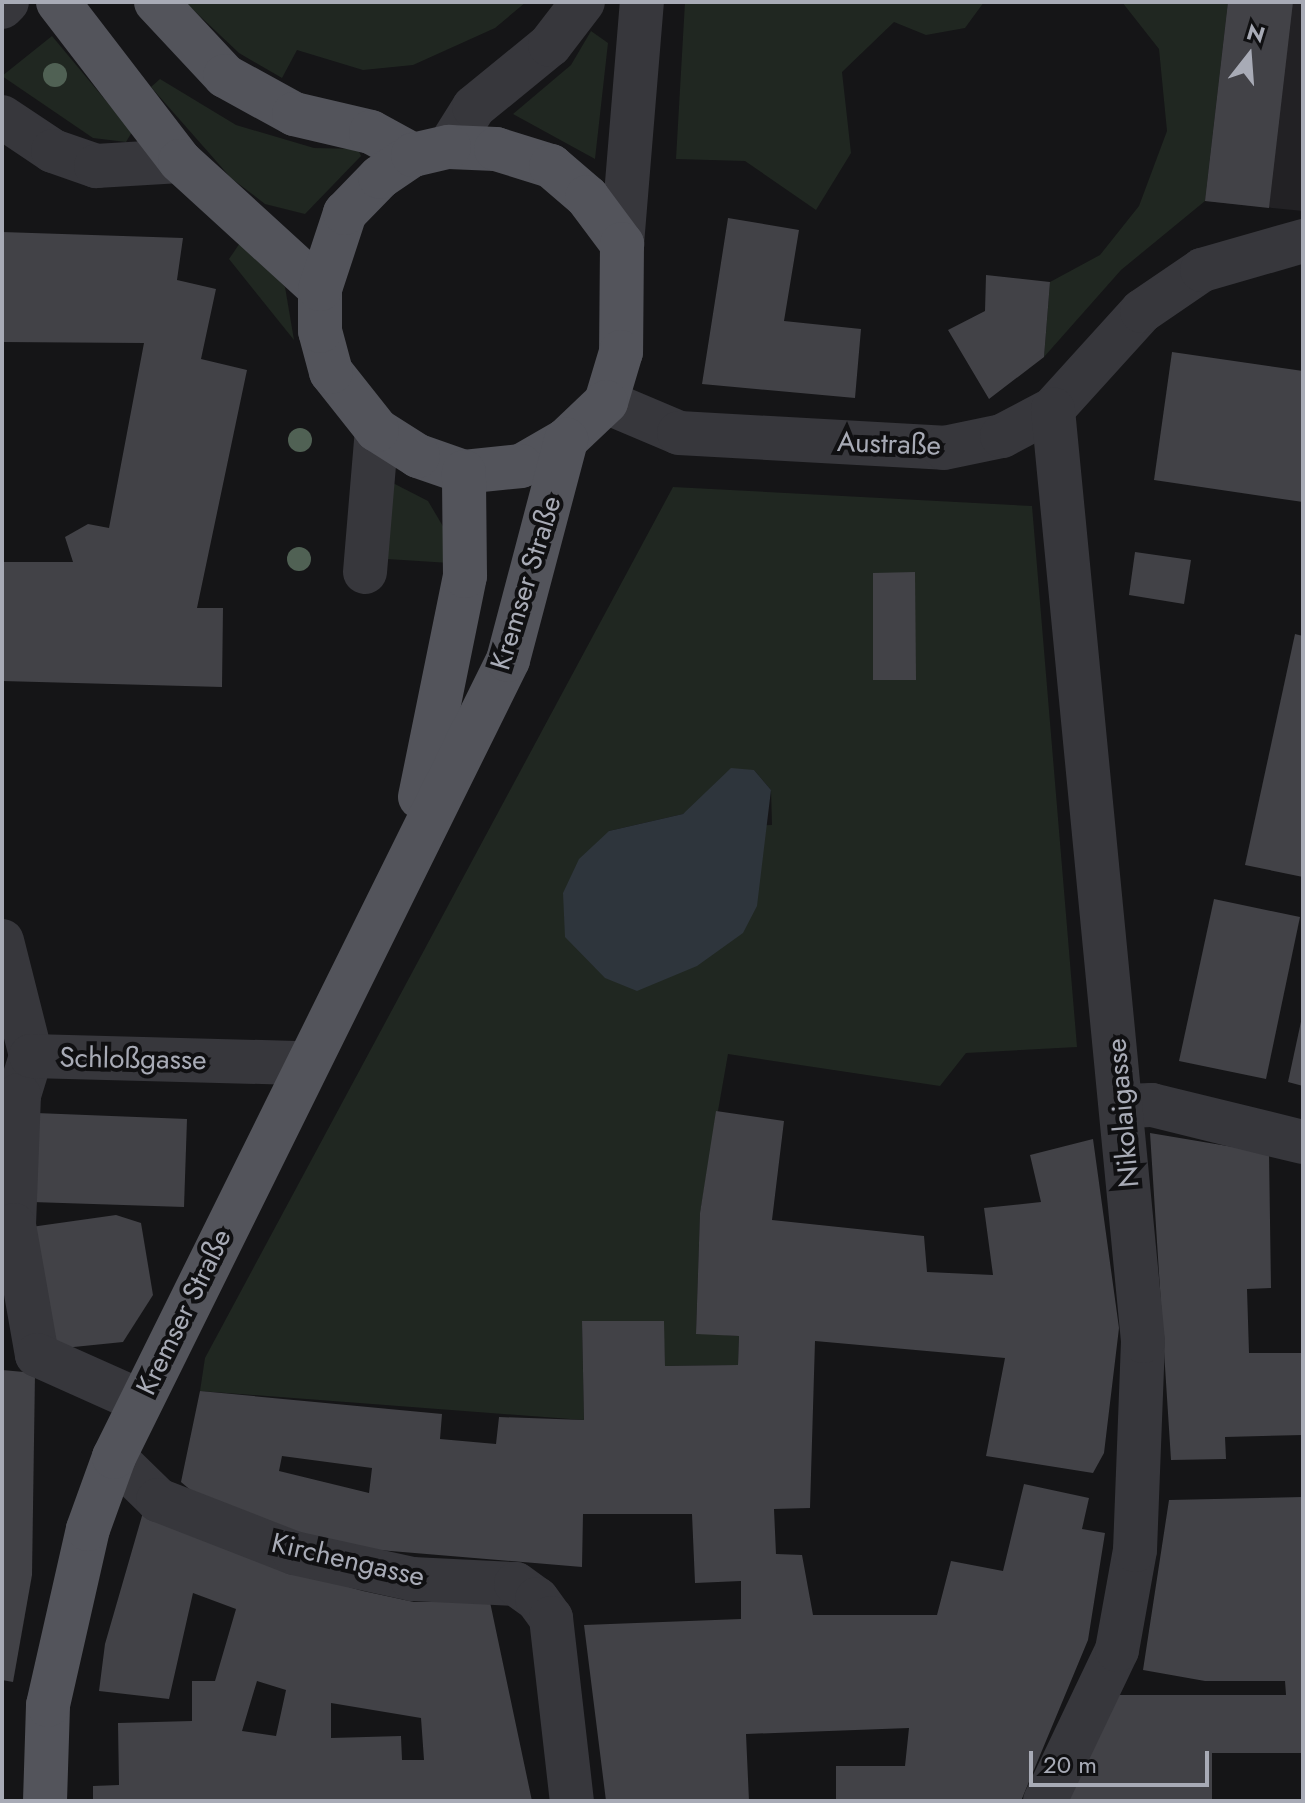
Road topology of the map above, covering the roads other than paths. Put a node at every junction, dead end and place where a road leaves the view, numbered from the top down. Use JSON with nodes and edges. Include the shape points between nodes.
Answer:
{"nodes":[{"id":1,"x":7,"y":2,"type":"edge"},
{"id":2,"x":58,"y":2,"type":"edge"},
{"id":3,"x":156,"y":2,"type":"edge"},
{"id":4,"x":583,"y":2,"type":"edge"},
{"id":5,"x":642,"y":2,"type":"edge"},
{"id":6,"x":2,"y":7,"type":"edge"},
{"id":7,"x":2,"y":117,"type":"edge"},
{"id":8,"x":431,"y":151,"type":"junction"},
{"id":9,"x":180,"y":161,"type":"junction"},
{"id":10,"x":1303,"y":241,"type":"edge"},
{"id":11,"x":622,"y":244,"type":"junction"},
{"id":12,"x":320,"y":289,"type":"junction"},
{"id":13,"x":606,"y":402,"type":"junction"},
{"id":14,"x":1053,"y":409,"type":"junction"},
{"id":15,"x":377,"y":430,"type":"junction"},
{"id":16,"x":566,"y":440,"type":"junction"},
{"id":17,"x":464,"y":472,"type":"junction"},
{"id":18,"x":365,"y":572,"type":"dead end"},
{"id":19,"x":409,"y":850,"type":"junction"},
{"id":20,"x":2,"y":941,"type":"edge"},
{"id":21,"x":31,"y":1056,"type":"junction"},
{"id":22,"x":305,"y":1063,"type":"junction"},
{"id":23,"x":1123,"y":1106,"type":"junction"},
{"id":24,"x":1303,"y":1142,"type":"edge"},
{"id":25,"x":140,"y":1401,"type":"junction"},
{"id":26,"x":114,"y":1457,"type":"junction"},
{"id":27,"x":45,"y":1801,"type":"edge"},
{"id":28,"x":572,"y":1801,"type":"edge"},
{"id":29,"x":1045,"y":1801,"type":"edge"}],
"edges":[{"from":1,"to":6,"type":"street"},
{"from":2,"to":9,"type":"main road"},
{"from":3,"to":8,"type":"main road","via":[[225,76],[294,114]]},
{"from":4,"to":8,"type":"street","via":[[550,45],[474,107]]},
{"from":5,"to":11,"type":"street"},
{"from":7,"to":9,"type":"street","via":[[53,151],[96,166]]},
{"from":8,"to":11,"type":"main road","via":[[496,149],[551,166],[587,197]]},
{"from":8,"to":12,"type":"main road","via":[[345,213]]},
{"from":9,"to":12,"type":"main road"},
{"from":10,"to":14,"type":"street","name":"Austraße","via":[[1202,270],[1142,311]]},
{"from":11,"to":13,"type":"main road","via":[[621,352]]},
{"from":12,"to":15,"type":"main road","via":[[331,372]]},
{"from":13,"to":14,"type":"street","name":"Austraße","via":[[679,433],[944,448],[1002,436]]},
{"from":13,"to":16,"type":"main road"},
{"from":14,"to":23,"type":"street","name":"Nikolaigasse"},
{"from":15,"to":17,"type":"main road","via":[[418,456]]},
{"from":15,"to":18,"type":"street"},
{"from":16,"to":17,"type":"main road","via":[[521,466]]},
{"from":16,"to":19,"type":"main road","name":"Kremser Straße","via":[[508,660]]},
{"from":17,"to":19,"type":"main road","name":"Kremser Straße","via":[[465,576]]},
{"from":19,"to":22,"type":"main road","name":"Kremser Straße"},
{"from":20,"to":21,"type":"street","name":"Schloßgasse"},
{"from":21,"to":22,"type":"street","name":"Schloßgasse"},
{"from":21,"to":25,"type":"street","via":[[19,1095],[14,1225],[37,1355]]},
{"from":22,"to":25,"type":"main road","name":"Kremser Straße"},
{"from":23,"to":24,"type":"street","via":[[1152,1105]]},
{"from":23,"to":29,"type":"street","name":"Nikolaigasse","via":[[1143,1341],[1135,1550],[1117,1650]]},
{"from":25,"to":26,"type":"main road","name":"Kremser Straße"},
{"from":26,"to":27,"type":"main road","name":"Kremser Straße","via":[[88,1529],[48,1705]]},
{"from":26,"to":28,"type":"street","name":"Kirchengasse","via":[[158,1500],[294,1553],[412,1579],[516,1584],[537,1599],[551,1618]]}]}
